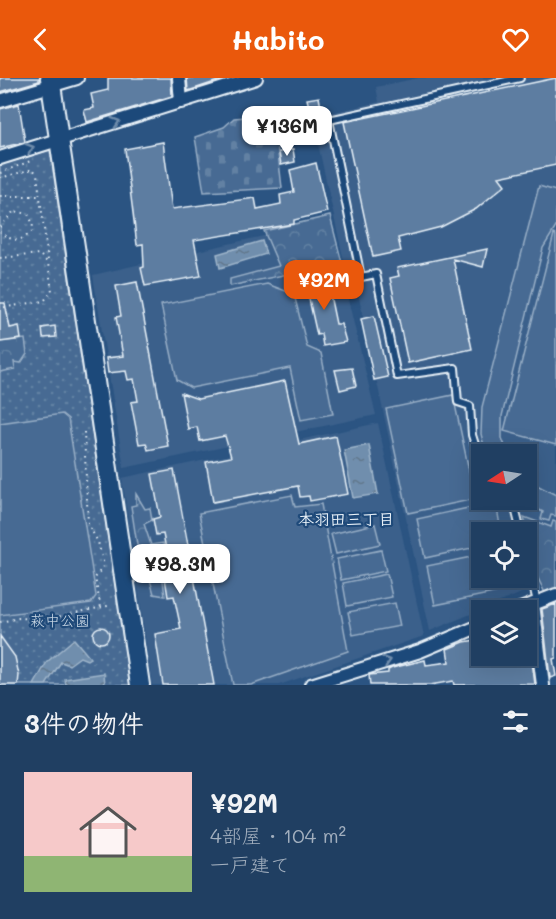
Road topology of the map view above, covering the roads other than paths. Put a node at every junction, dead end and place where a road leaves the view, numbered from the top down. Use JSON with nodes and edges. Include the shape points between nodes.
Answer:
{"nodes":[{"id":1,"x":77,"y":78,"type":"edge"},
{"id":2,"x":179,"y":78,"type":"edge"},
{"id":3,"x":256,"y":78,"type":"edge"},
{"id":4,"x":520,"y":78,"type":"edge"},
{"id":5,"x":51,"y":82,"type":"edge"},
{"id":6,"x":486,"y":82,"type":"edge"},
{"id":7,"x":0,"y":101,"type":"edge"},
{"id":8,"x":181,"y":102,"type":"junction"},
{"id":9,"x":61,"y":140,"type":"junction"},
{"id":10,"x":0,"y":158,"type":"edge"},
{"id":11,"x":475,"y":444,"type":"edge"},
{"id":12,"x":556,"y":595,"type":"edge"},
{"id":13,"x":537,"y":602,"type":"edge"},
{"id":14,"x":537,"y":624,"type":"edge"},
{"id":15,"x":471,"y":630,"type":"edge"},
{"id":16,"x":338,"y":681,"type":"edge"},
{"id":17,"x":140,"y":685,"type":"edge"},
{"id":18,"x":311,"y":685,"type":"edge"},
{"id":19,"x":543,"y":685,"type":"edge"}],
"edges":[{"from":1,"to":5,"type":"street"},
{"from":2,"to":8,"type":"street"},
{"from":3,"to":8,"type":"street"},
{"from":4,"to":6,"type":"lane"},
{"from":5,"to":7,"type":"street"},
{"from":5,"to":9,"type":"street"},
{"from":6,"to":11,"type":"lane","via":[[329,120],[362,277],[376,274],[397,376],[455,368],[458,402],[470,406]]},
{"from":9,"to":8,"type":"street","one_way":true},
{"from":10,"to":9,"type":"street","one_way":true},
{"from":9,"to":17,"type":"street"},
{"from":12,"to":13,"type":"street"},
{"from":14,"to":19,"type":"street"},
{"from":16,"to":15,"type":"street","one_way":true},
{"from":16,"to":18,"type":"street"}]}
